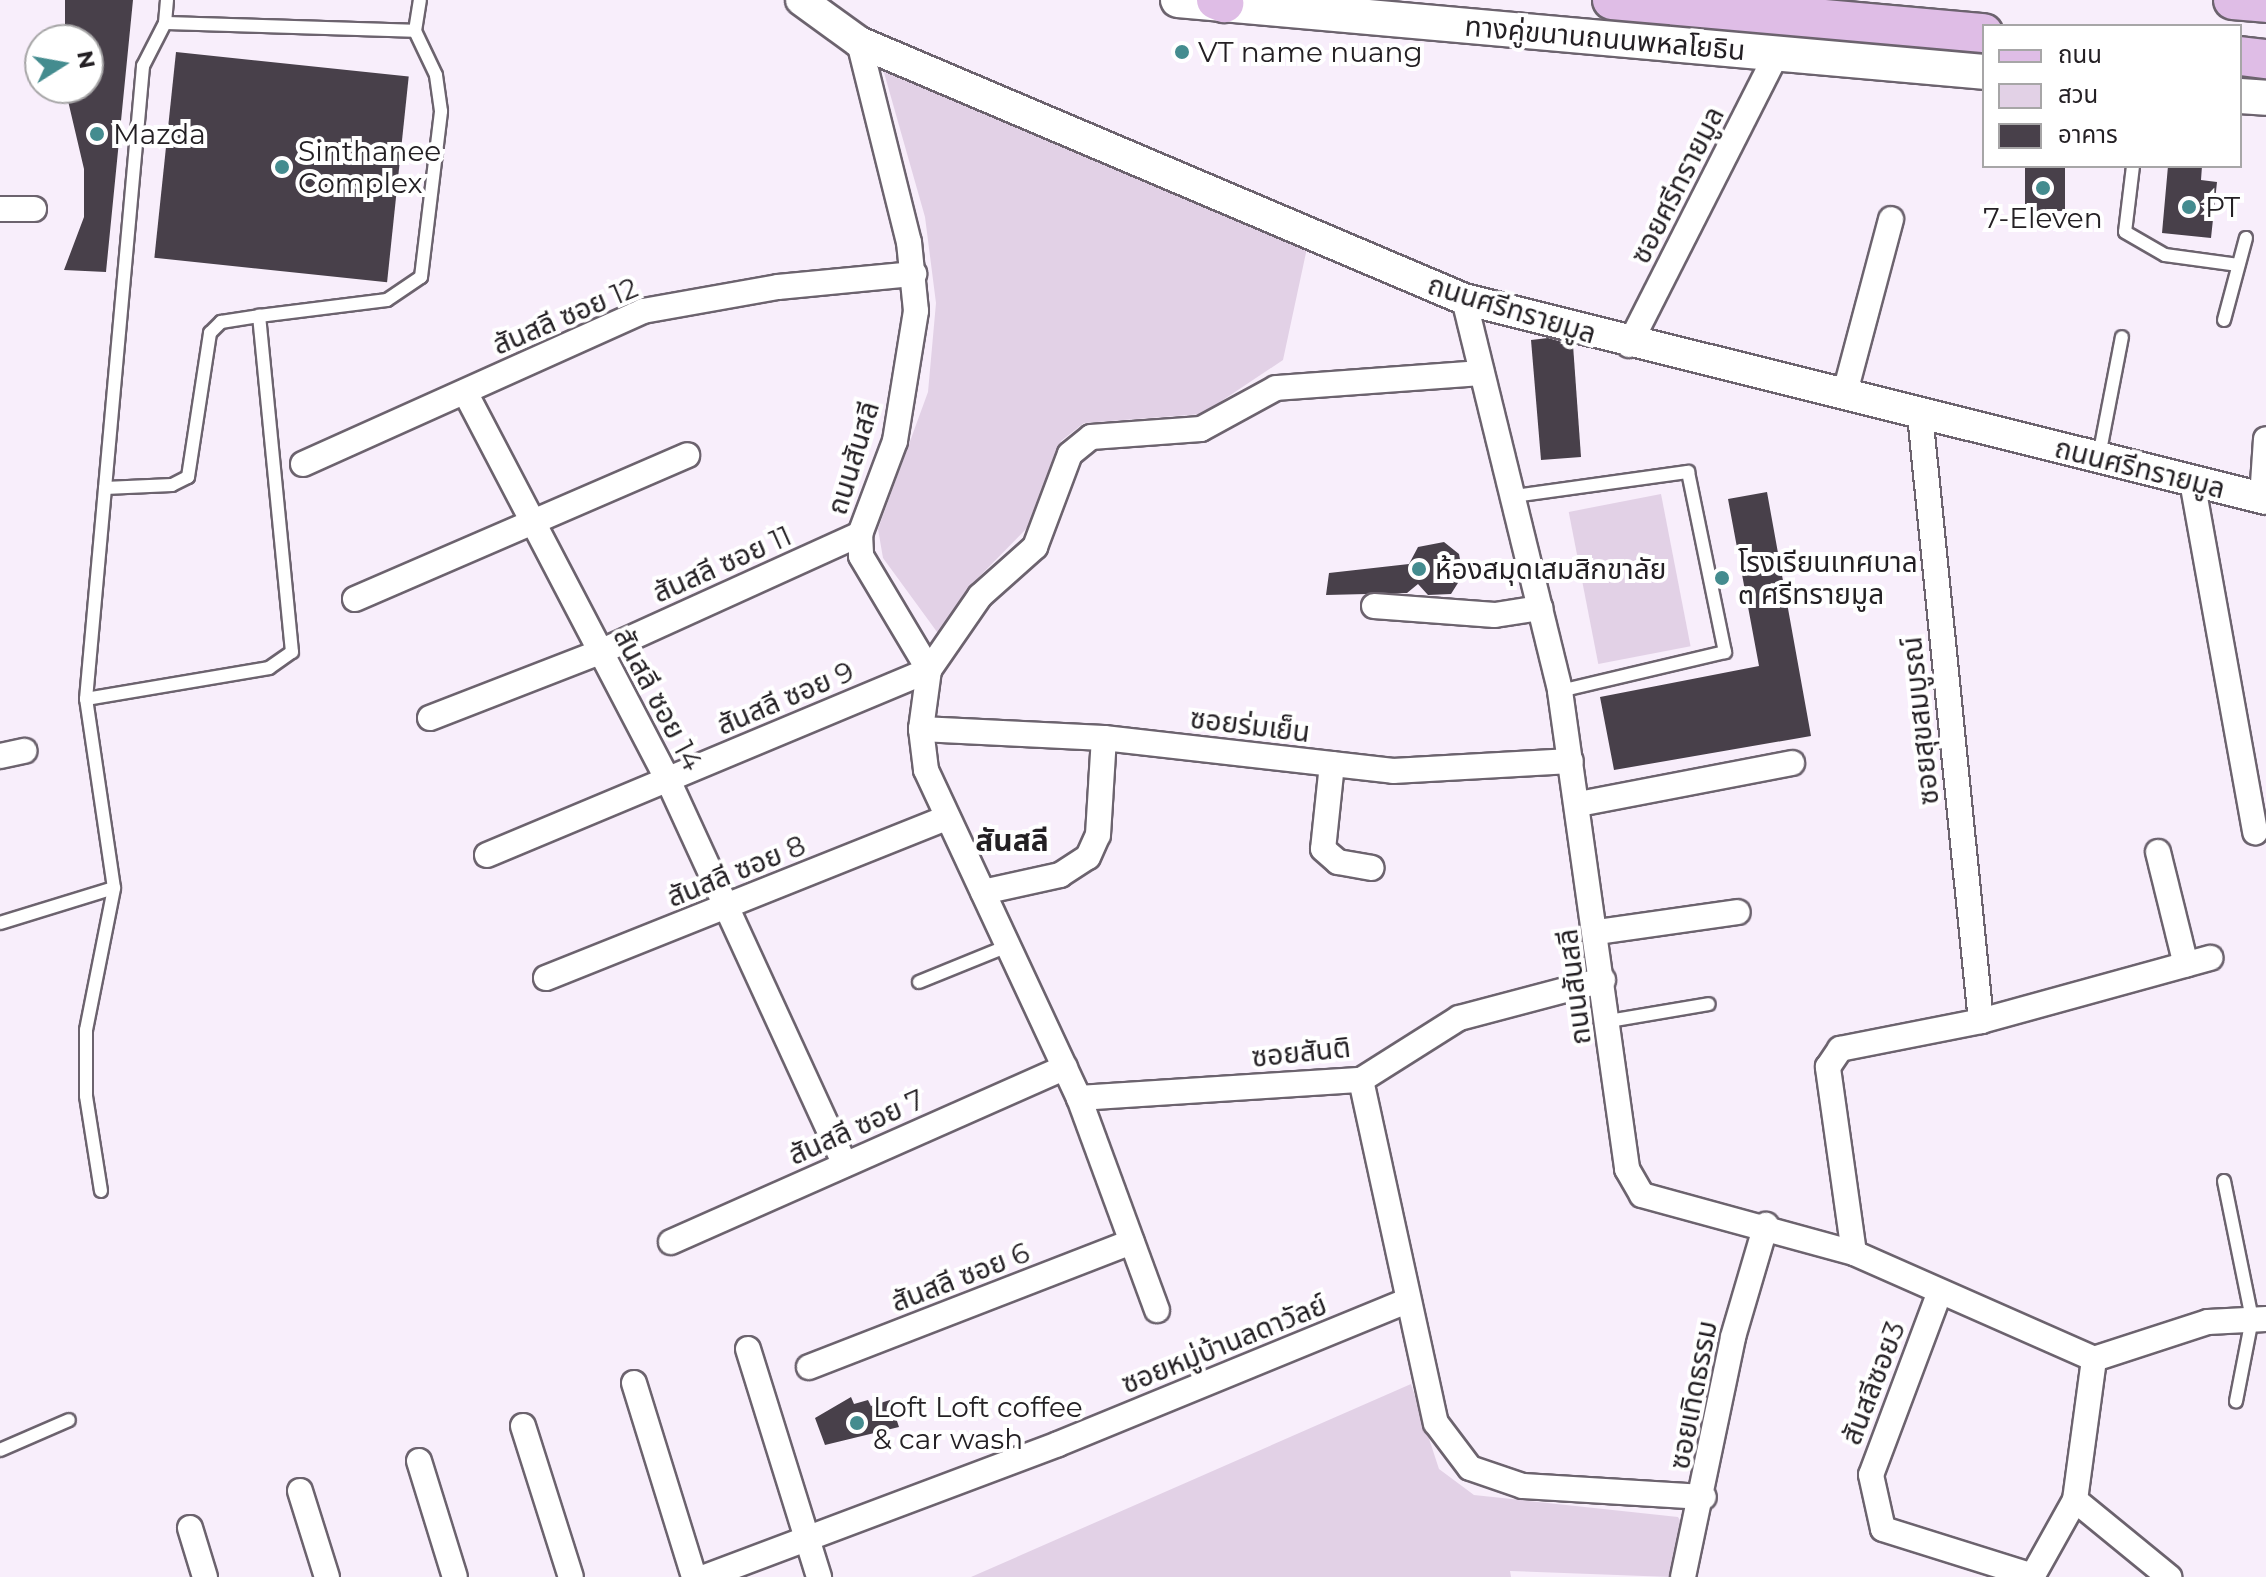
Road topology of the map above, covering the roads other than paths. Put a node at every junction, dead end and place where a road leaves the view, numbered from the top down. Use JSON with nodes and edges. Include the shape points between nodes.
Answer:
{"nodes":[{"id":1,"x":167,"y":0,"type":"edge"},
{"id":2,"x":420,"y":0,"type":"edge"},
{"id":3,"x":801,"y":0,"type":"edge"},
{"id":4,"x":1178,"y":0,"type":"edge"},
{"id":5,"x":1612,"y":0,"type":"edge"},
{"id":6,"x":1220,"y":2,"type":"edge"},
{"id":7,"x":165,"y":23,"type":"junction"},
{"id":8,"x":415,"y":31,"type":"junction"},
{"id":9,"x":1982,"y":33,"type":"edge"},
{"id":10,"x":859,"y":42,"type":"junction"},
{"id":11,"x":1777,"y":53,"type":"junction"},
{"id":12,"x":2242,"y":56,"type":"edge"},
{"id":13,"x":2266,"y":59,"type":"edge"},
{"id":14,"x":1982,"y":72,"type":"edge"},
{"id":15,"x":2133,"y":168,"type":"edge"},
{"id":16,"x":0,"y":209,"type":"edge"},
{"id":17,"x":34,"y":209,"type":"dead end"},
{"id":18,"x":1891,"y":219,"type":"dead end"},
{"id":19,"x":2246,"y":238,"type":"dead end"},
{"id":20,"x":2238,"y":265,"type":"junction"},
{"id":21,"x":914,"y":274,"type":"junction"},
{"id":22,"x":1464,"y":299,"type":"junction"},
{"id":23,"x":259,"y":316,"type":"junction"},
{"id":24,"x":2224,"y":320,"type":"dead end"},
{"id":25,"x":2122,"y":337,"type":"dead end"},
{"id":26,"x":1629,"y":345,"type":"junction"},
{"id":27,"x":1479,"y":373,"type":"junction"},
{"id":28,"x":465,"y":392,"type":"junction"},
{"id":29,"x":1844,"y":396,"type":"junction"},
{"id":30,"x":1920,"y":414,"type":"junction"},
{"id":31,"x":2266,"y":439,"type":"edge"},
{"id":32,"x":687,"y":455,"type":"dead end"},
{"id":33,"x":2098,"y":458,"type":"junction"},
{"id":34,"x":303,"y":464,"type":"dead end"},
{"id":35,"x":2192,"y":481,"type":"junction"},
{"id":36,"x":105,"y":488,"type":"junction"},
{"id":37,"x":1514,"y":496,"type":"junction"},
{"id":38,"x":2264,"y":498,"type":"edge"},
{"id":39,"x":534,"y":525,"type":"junction"},
{"id":40,"x":860,"y":534,"type":"junction"},
{"id":41,"x":355,"y":599,"type":"dead end"},
{"id":42,"x":1374,"y":606,"type":"dead end"},
{"id":43,"x":1540,"y":608,"type":"junction"},
{"id":44,"x":600,"y":652,"type":"junction"},
{"id":45,"x":929,"y":670,"type":"junction"},
{"id":46,"x":1560,"y":691,"type":"junction"},
{"id":47,"x":86,"y":699,"type":"junction"},
{"id":48,"x":430,"y":718,"type":"dead end"},
{"id":49,"x":921,"y":729,"type":"junction"},
{"id":50,"x":1104,"y":738,"type":"junction"},
{"id":51,"x":1571,"y":761,"type":"junction"},
{"id":52,"x":1792,"y":763,"type":"dead end"},
{"id":53,"x":1332,"y":764,"type":"junction"},
{"id":54,"x":668,"y":780,"type":"junction"},
{"id":55,"x":1579,"y":804,"type":"junction"},
{"id":56,"x":947,"y":818,"type":"junction"},
{"id":57,"x":2255,"y":832,"type":"dead end"},
{"id":58,"x":2158,"y":852,"type":"dead end"},
{"id":59,"x":487,"y":855,"type":"dead end"},
{"id":60,"x":1371,"y":868,"type":"dead end"},
{"id":61,"x":114,"y":888,"type":"junction"},
{"id":62,"x":983,"y":892,"type":"junction"},
{"id":63,"x":723,"y":909,"type":"junction"},
{"id":64,"x":1738,"y":912,"type":"dead end"},
{"id":65,"x":0,"y":923,"type":"edge"},
{"id":66,"x":1598,"y":932,"type":"junction"},
{"id":67,"x":1010,"y":945,"type":"junction"},
{"id":68,"x":2210,"y":958,"type":"dead end"},
{"id":69,"x":2186,"y":965,"type":"junction"},
{"id":70,"x":546,"y":978,"type":"dead end"},
{"id":71,"x":1603,"y":980,"type":"junction"},
{"id":72,"x":919,"y":982,"type":"dead end"},
{"id":73,"x":1709,"y":1004,"type":"dead end"},
{"id":74,"x":1609,"y":1021,"type":"junction"},
{"id":75,"x":1981,"y":1021,"type":"junction"},
{"id":76,"x":1065,"y":1067,"type":"junction"},
{"id":77,"x":1361,"y":1080,"type":"junction"},
{"id":78,"x":1079,"y":1098,"type":"junction"},
{"id":79,"x":845,"y":1164,"type":"junction"},
{"id":80,"x":2224,"y":1181,"type":"dead end"},
{"id":81,"x":101,"y":1191,"type":"dead end"},
{"id":82,"x":1766,"y":1225,"type":"junction"},
{"id":83,"x":671,"y":1242,"type":"dead end"},
{"id":84,"x":1132,"y":1242,"type":"junction"},
{"id":85,"x":1854,"y":1253,"type":"junction"},
{"id":86,"x":1939,"y":1294,"type":"junction"},
{"id":87,"x":1407,"y":1301,"type":"junction"},
{"id":88,"x":1157,"y":1310,"type":"dead end"},
{"id":89,"x":2259,"y":1319,"type":"edge"},
{"id":90,"x":748,"y":1349,"type":"dead end"},
{"id":91,"x":2094,"y":1359,"type":"junction"},
{"id":92,"x":809,"y":1367,"type":"dead end"},
{"id":93,"x":634,"y":1383,"type":"dead end"},
{"id":94,"x":2236,"y":1401,"type":"dead end"},
{"id":95,"x":69,"y":1420,"type":"dead end"},
{"id":96,"x":523,"y":1426,"type":"dead end"},
{"id":97,"x":0,"y":1450,"type":"edge"},
{"id":98,"x":419,"y":1461,"type":"dead end"},
{"id":99,"x":300,"y":1491,"type":"dead end"},
{"id":100,"x":1704,"y":1497,"type":"junction"},
{"id":101,"x":2075,"y":1500,"type":"junction"},
{"id":102,"x":190,"y":1528,"type":"dead end"},
{"id":103,"x":810,"y":1538,"type":"junction"},
{"id":104,"x":2032,"y":1576,"type":"edge"},
{"id":105,"x":205,"y":1577,"type":"edge"},
{"id":106,"x":327,"y":1577,"type":"edge"},
{"id":107,"x":455,"y":1577,"type":"edge"},
{"id":108,"x":571,"y":1577,"type":"edge"},
{"id":109,"x":694,"y":1577,"type":"edge"},
{"id":110,"x":705,"y":1577,"type":"edge"},
{"id":111,"x":819,"y":1577,"type":"edge"},
{"id":112,"x":1683,"y":1577,"type":"edge"},
{"id":113,"x":2169,"y":1577,"type":"edge"}],
"edges":[{"from":1,"to":7,"type":"lane"},
{"from":2,"to":8,"type":"lane"},
{"from":3,"to":10,"type":"street","name":"ถนนศรีทรายมูล"},
{"from":4,"to":6,"type":"main road","name":"ทางคู่ขนานถนนพหลโยธิน"},
{"from":5,"to":9,"type":"main road"},
{"from":6,"to":11,"type":"main road","name":"ทางคู่ขนานถนนพหลโยธิน"},
{"from":7,"to":8,"type":"lane"},
{"from":7,"to":36,"type":"lane","via":[[143,66]]},
{"from":8,"to":23,"type":"lane","via":[[440,100],[421,277],[387,300]]},
{"from":10,"to":21,"type":"street","name":"ถนนสันสลี"},
{"from":10,"to":22,"type":"street","name":"ถนนศรีทรายมูล"},
{"from":11,"to":14,"type":"main road","name":"ทางคู่ขนานถนนพหลโยธิน"},
{"from":11,"to":26,"type":"street","name":"ซอยศรีทรายมูล"},
{"from":12,"to":13,"type":"main road"},
{"from":15,"to":20,"type":"lane","via":[[2125,232],[2165,255]]},
{"from":16,"to":17,"type":"street"},
{"from":18,"to":29,"type":"street"},
{"from":19,"to":20,"type":"lane"},
{"from":20,"to":24,"type":"lane"},
{"from":21,"to":28,"type":"street","name":"สันสลี ซอย 12","via":[[778,287],[643,311]]},
{"from":21,"to":40,"type":"street","name":"ถนนสันสลี","via":[[914,323],[895,441]]},
{"from":22,"to":26,"type":"street","name":"ถนนศรีทรายมูล"},
{"from":22,"to":27,"type":"street","name":"ถนนสันสลี"},
{"from":23,"to":36,"type":"lane","via":[[221,322],[210,333],[188,477],[172,485]]},
{"from":23,"to":47,"type":"lane","via":[[292,652],[269,668]]},
{"from":25,"to":33,"type":"lane"},
{"from":26,"to":29,"type":"street","name":"ถนนศรีทรายมูล"},
{"from":27,"to":37,"type":"street","name":"ถนนสันสลี"},
{"from":27,"to":45,"type":"street","via":[[1276,388],[1201,429],[1091,437],[1070,454],[1035,547],[980,596]]},
{"from":28,"to":34,"type":"street","name":"สันสลี ซอย 12"},
{"from":28,"to":39,"type":"street","name":"สันสลี ซอย 14"},
{"from":29,"to":30,"type":"street","name":"ถนนศรีทรายมูล"},
{"from":30,"to":33,"type":"street","name":"ถนนศรีทรายมูล"},
{"from":30,"to":75,"type":"street","name":"ซอยสุขสมบูรณ์"},
{"from":31,"to":38,"type":"street"},
{"from":32,"to":39,"type":"street"},
{"from":33,"to":35,"type":"street","name":"ถนนศรีทรายมูล"},
{"from":35,"to":38,"type":"street","name":"ถนนศรีทรายมูล"},
{"from":35,"to":57,"type":"street"},
{"from":36,"to":47,"type":"lane"},
{"from":37,"to":43,"type":"street","name":"ถนนสันสลี"},
{"from":37,"to":46,"type":"lane","via":[[1688,472],[1725,652]]},
{"from":39,"to":41,"type":"street"},
{"from":39,"to":44,"type":"street","name":"สันสลี ซอย 14"},
{"from":40,"to":44,"type":"street","name":"สันสลี ซอย 11"},
{"from":40,"to":45,"type":"street","name":"ถนนสันสลี","via":[[870,578]]},
{"from":42,"to":43,"type":"street","via":[[1495,615]]},
{"from":43,"to":46,"type":"street","name":"ถนนสันสลี"},
{"from":44,"to":48,"type":"street","name":"สันสลี ซอย 11"},
{"from":44,"to":54,"type":"street","name":"สันสลี ซอย 14"},
{"from":45,"to":49,"type":"street"},
{"from":45,"to":54,"type":"street","name":"สันสลี ซอย 9"},
{"from":46,"to":51,"type":"street","name":"ถนนสันสลี"},
{"from":47,"to":61,"type":"lane"},
{"from":49,"to":50,"type":"street","name":"ซอยร่มเย็น"},
{"from":49,"to":56,"type":"street","via":[[926,770]]},
{"from":50,"to":53,"type":"street","name":"ซอยร่มเย็น"},
{"from":50,"to":62,"type":"street","via":[[1098,835],[1088,857],[1060,875]]},
{"from":51,"to":53,"type":"street","name":"ซอยร่มเย็น","via":[[1393,771]]},
{"from":51,"to":55,"type":"street","name":"ถนนสันสลี"},
{"from":52,"to":55,"type":"street"},
{"from":53,"to":60,"type":"street","via":[[1323,849],[1338,862]]},
{"from":54,"to":59,"type":"street","name":"สันสลี ซอย 9"},
{"from":54,"to":63,"type":"street","name":"สันสลี ซอย 14"},
{"from":55,"to":66,"type":"street","name":"ถนนสันสลี"},
{"from":56,"to":62,"type":"street"},
{"from":56,"to":63,"type":"street","name":"สันสลี ซอย 8"},
{"from":58,"to":69,"type":"street"},
{"from":61,"to":65,"type":"lane"},
{"from":61,"to":81,"type":"lane","via":[[86,1030],[87,1110]]},
{"from":62,"to":67,"type":"street"},
{"from":63,"to":70,"type":"street","name":"สันสลี ซอย 8"},
{"from":63,"to":79,"type":"street","name":"สันสลี ซอย 14"},
{"from":64,"to":66,"type":"street"},
{"from":66,"to":71,"type":"street","name":"ถนนสันสลี"},
{"from":67,"to":72,"type":"lane"},
{"from":67,"to":76,"type":"street"},
{"from":68,"to":69,"type":"street"},
{"from":69,"to":75,"type":"street"},
{"from":71,"to":74,"type":"street","name":"ถนนสันสลี"},
{"from":71,"to":77,"type":"street","name":"ซอยสันติ","via":[[1459,1018]]},
{"from":73,"to":74,"type":"lane"},
{"from":74,"to":82,"type":"street","name":"ถนนสันสลี","via":[[1627,1169],[1642,1195]]},
{"from":75,"to":85,"type":"street","via":[[1840,1049],[1828,1067]]},
{"from":76,"to":78,"type":"street"},
{"from":76,"to":79,"type":"street","name":"สันสลี ซอย 7"},
{"from":77,"to":78,"type":"street","name":"ซอยสันติ"},
{"from":77,"to":87,"type":"street"},
{"from":78,"to":84,"type":"street"},
{"from":79,"to":83,"type":"street","name":"สันสลี ซอย 7"},
{"from":80,"to":89,"type":"lane"},
{"from":82,"to":85,"type":"street","name":"ถนนสันสลี"},
{"from":82,"to":100,"type":"street","name":"ซอยเทิดธรรม","via":[[1733,1337]]},
{"from":84,"to":88,"type":"street"},
{"from":84,"to":92,"type":"street","name":"สันสลี ซอย 6"},
{"from":85,"to":86,"type":"street","name":"ถนนสันสลี"},
{"from":86,"to":91,"type":"street","name":"ถนนสันสลี"},
{"from":86,"to":104,"type":"street","name":"สันสลีซอย3","via":[[1871,1475],[1883,1529]]},
{"from":87,"to":100,"type":"street","via":[[1436,1423],[1470,1468],[1523,1486]]},
{"from":87,"to":103,"type":"street","name":"ซอยหมู่บ้านลดาวัลย์"},
{"from":89,"to":91,"type":"street","via":[[2208,1322]]},
{"from":89,"to":94,"type":"lane"},
{"from":90,"to":103,"type":"street"},
{"from":91,"to":101,"type":"street"},
{"from":93,"to":109,"type":"street"},
{"from":95,"to":97,"type":"lane"},
{"from":96,"to":108,"type":"street"},
{"from":98,"to":107,"type":"street"},
{"from":99,"to":106,"type":"street"},
{"from":100,"to":112,"type":"street","name":"ซอยเทิดธรรม"},
{"from":101,"to":104,"type":"street"},
{"from":101,"to":113,"type":"street"},
{"from":102,"to":105,"type":"street"},
{"from":103,"to":110,"type":"street","name":"ซอยหมู่บ้านลดาวัลย์"},
{"from":103,"to":111,"type":"street"}]}
